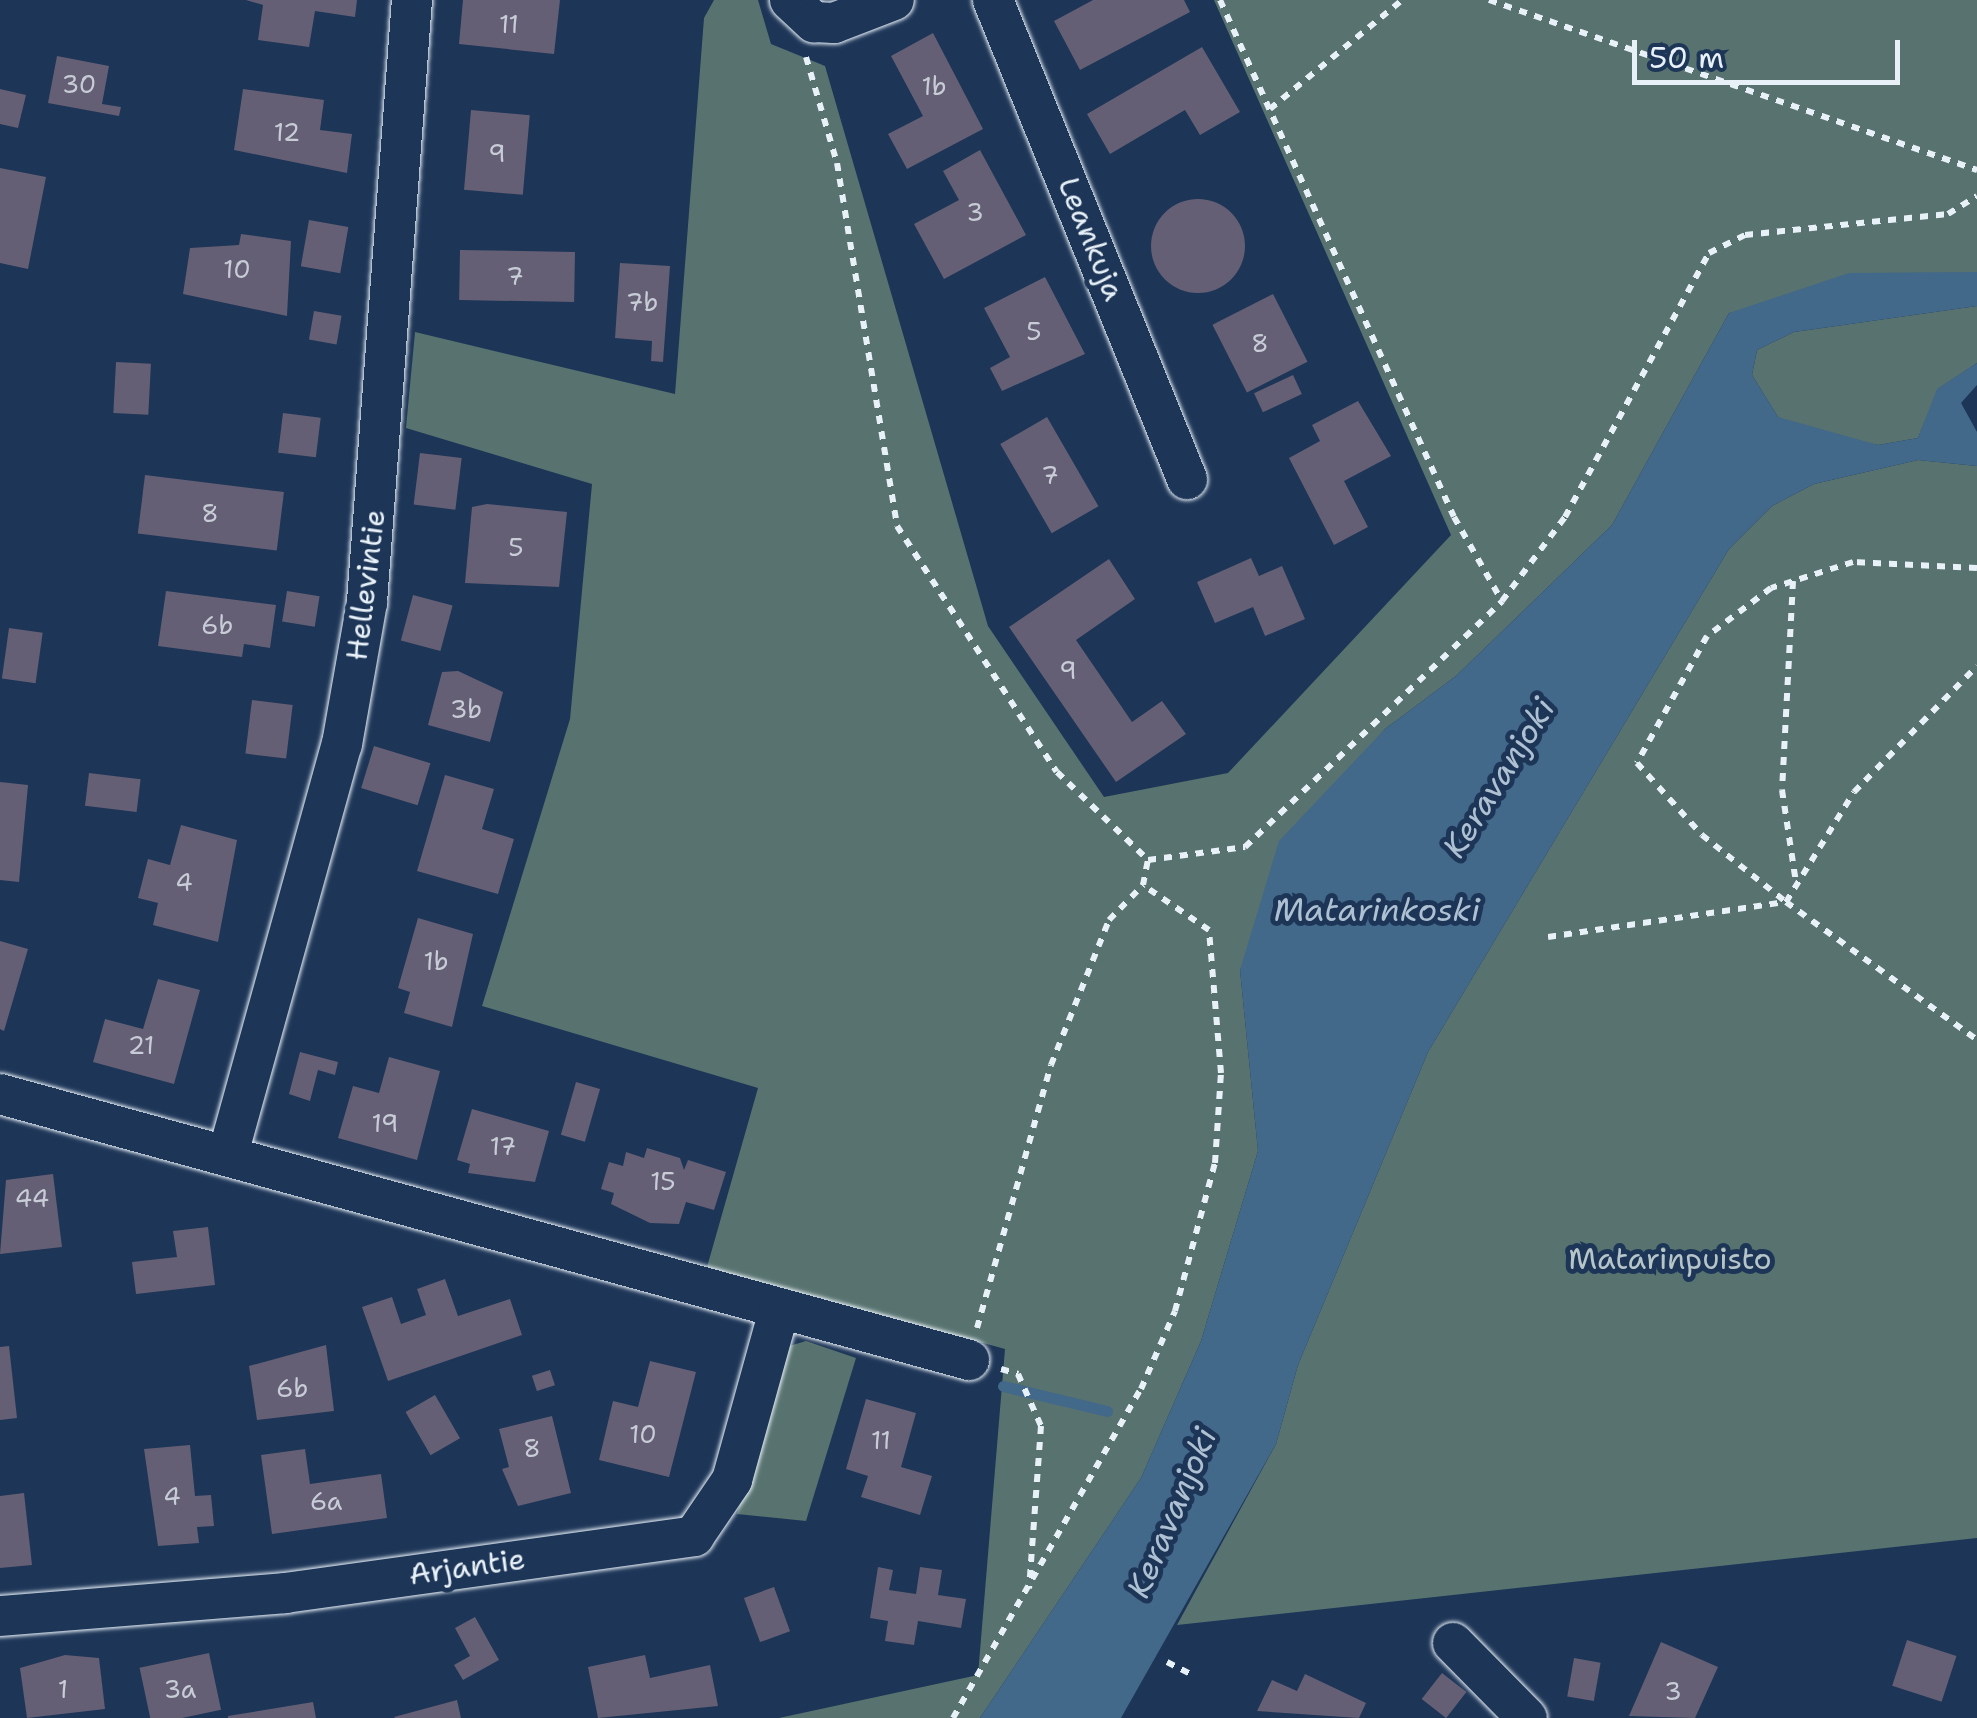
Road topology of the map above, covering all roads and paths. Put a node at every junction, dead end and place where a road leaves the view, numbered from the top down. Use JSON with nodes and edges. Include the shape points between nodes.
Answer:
{"nodes":[{"id":1,"x":412,"y":0,"type":"edge"},
{"id":2,"x":894,"y":0,"type":"edge"},
{"id":3,"x":993,"y":0,"type":"edge"},
{"id":4,"x":1220,"y":0,"type":"edge"},
{"id":5,"x":1402,"y":0,"type":"edge"},
{"id":6,"x":1489,"y":0,"type":"edge"},
{"id":7,"x":802,"y":11,"type":"edge"},
{"id":8,"x":1270,"y":109,"type":"junction"},
{"id":9,"x":1977,"y":170,"type":"edge"},
{"id":10,"x":1977,"y":196,"type":"edge"},
{"id":11,"x":1187,"y":479,"type":"dead end"},
{"id":12,"x":1977,"y":568,"type":"edge"},
{"id":13,"x":1793,"y":581,"type":"junction"},
{"id":14,"x":1502,"y":601,"type":"junction"},
{"id":15,"x":1977,"y":666,"type":"edge"},
{"id":16,"x":1148,"y":860,"type":"junction"},
{"id":17,"x":1143,"y":885,"type":"junction"},
{"id":18,"x":1797,"y":885,"type":"junction"},
{"id":19,"x":1786,"y":902,"type":"junction"},
{"id":20,"x":1548,"y":937,"type":"dead end"},
{"id":21,"x":1977,"y":1040,"type":"edge"},
{"id":22,"x":0,"y":1094,"type":"edge"},
{"id":23,"x":228,"y":1154,"type":"junction"},
{"id":24,"x":778,"y":1314,"type":"junction"},
{"id":25,"x":968,"y":1360,"type":"junction"},
{"id":26,"x":1028,"y":1593,"type":"junction"},
{"id":27,"x":0,"y":1616,"type":"edge"},
{"id":28,"x":1453,"y":1643,"type":"dead end"},
{"id":29,"x":1166,"y":1662,"type":"dead end"},
{"id":30,"x":1194,"y":1676,"type":"dead end"},
{"id":31,"x":953,"y":1718,"type":"edge"},
{"id":32,"x":1527,"y":1718,"type":"edge"}],
"edges":[{"from":1,"to":23,"type":"street","name":"Hellevintie","via":[[366,602],[342,744]]},
{"from":2,"to":7,"type":"street","via":[[854,19]]},
{"from":3,"to":11,"type":"street","name":"Leankuja"},
{"from":4,"to":8,"type":"path"},
{"from":5,"to":8,"type":"path"},
{"from":6,"to":9,"type":"path"},
{"from":7,"to":16,"type":"path","via":[[806,60],[837,163],[897,526],[1057,772]]},
{"from":8,"to":14,"type":"path","via":[[1454,517]]},
{"from":10,"to":14,"type":"path","via":[[1948,214],[1744,236],[1709,252],[1565,517]]},
{"from":12,"to":13,"type":"path","via":[[1852,562]]},
{"from":13,"to":18,"type":"path","via":[[1782,790]]},
{"from":13,"to":19,"type":"path","via":[[1707,636],[1637,763],[1702,834]]},
{"from":14,"to":16,"type":"path","via":[[1244,847]]},
{"from":15,"to":18,"type":"path","via":[[1854,792]]},
{"from":16,"to":17,"type":"path"},
{"from":17,"to":25,"type":"path","via":[[1108,920],[1051,1065]]},
{"from":17,"to":26,"type":"path","via":[[1209,930],[1221,1073],[1215,1163],[1162,1342]]},
{"from":18,"to":19,"type":"path"},
{"from":19,"to":20,"type":"path"},
{"from":19,"to":21,"type":"path"},
{"from":22,"to":23,"type":"street"},
{"from":23,"to":24,"type":"street","via":[[689,1280]]},
{"from":24,"to":25,"type":"street"},
{"from":24,"to":27,"type":"street","name":"Arjantie","via":[[732,1480],[694,1536],[284,1592]]},
{"from":25,"to":26,"type":"path","via":[[1018,1374],[1041,1426]]},
{"from":26,"to":31,"type":"path"},
{"from":28,"to":32,"type":"street"},
{"from":29,"to":30,"type":"path"}]}
